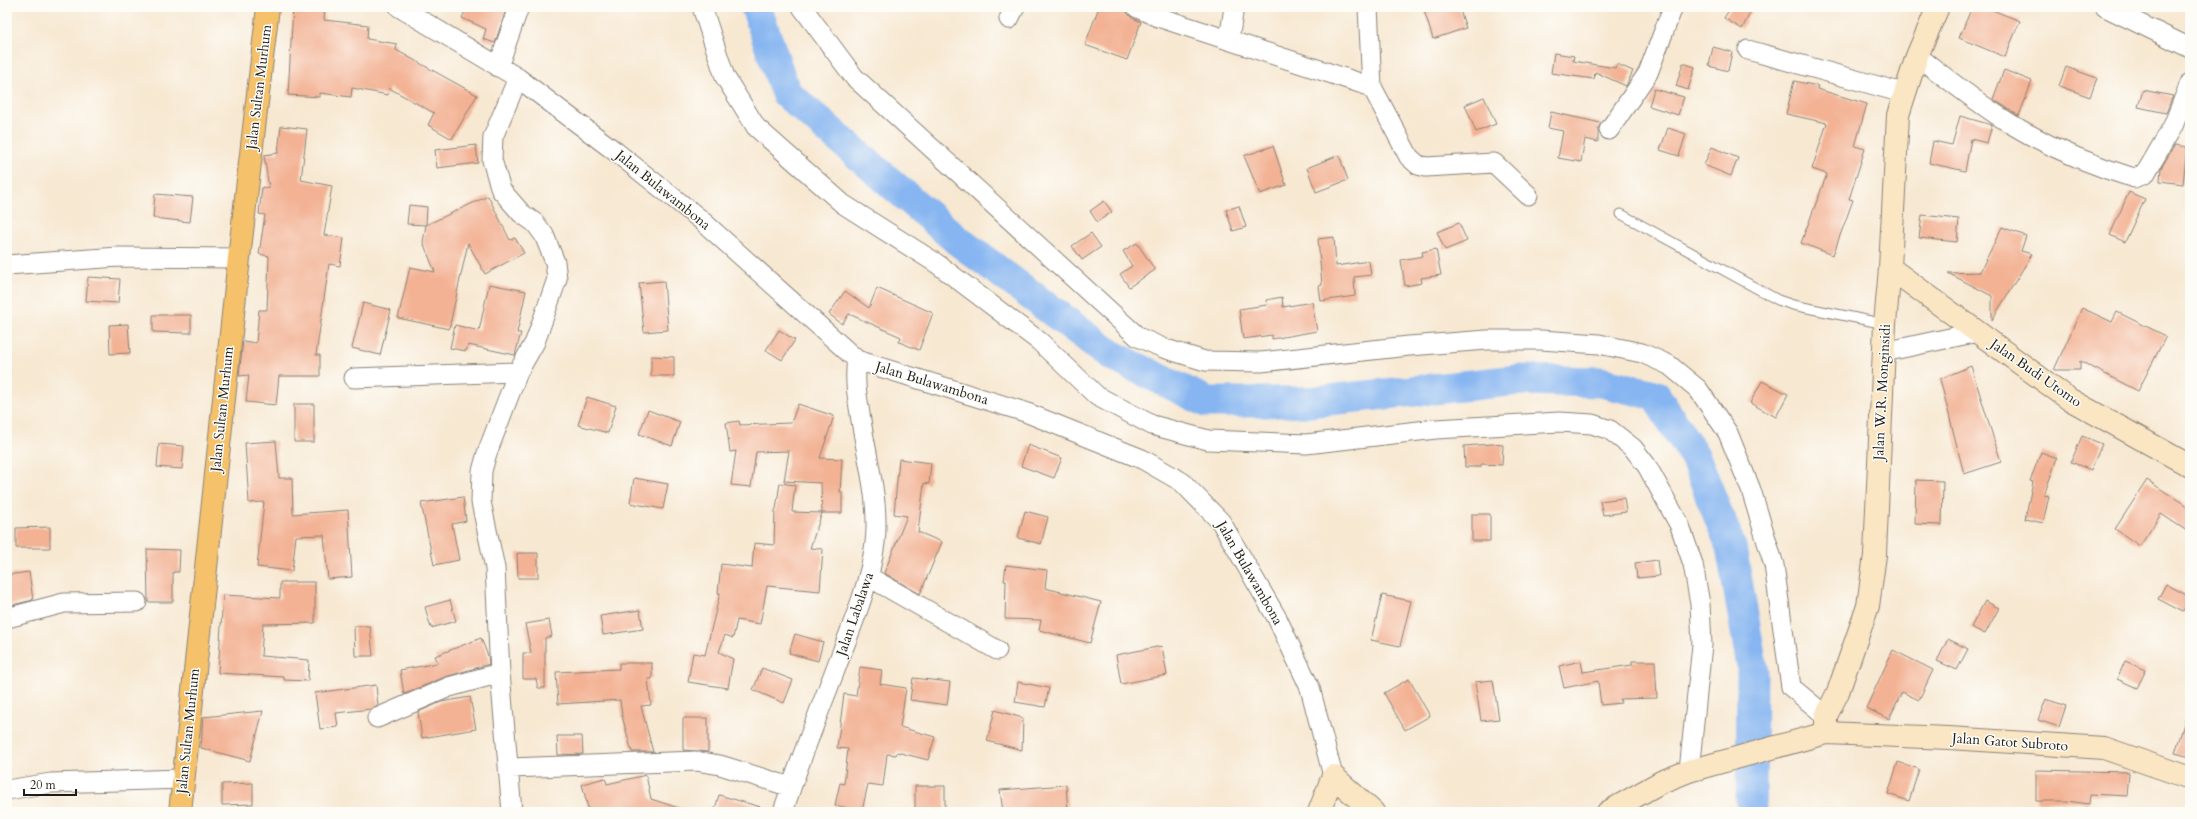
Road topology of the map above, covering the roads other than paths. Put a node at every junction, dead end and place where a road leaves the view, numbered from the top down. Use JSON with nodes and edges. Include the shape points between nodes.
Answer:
{"nodes":[{"id":1,"x":268,"y":7,"type":"edge"},
{"id":2,"x":398,"y":7,"type":"edge"},
{"id":3,"x":519,"y":7,"type":"edge"},
{"id":4,"x":702,"y":7,"type":"edge"},
{"id":5,"x":802,"y":7,"type":"edge"},
{"id":6,"x":1136,"y":7,"type":"edge"},
{"id":7,"x":1234,"y":7,"type":"edge"},
{"id":8,"x":1368,"y":7,"type":"edge"},
{"id":9,"x":1673,"y":7,"type":"edge"},
{"id":10,"x":1938,"y":7,"type":"edge"},
{"id":11,"x":2105,"y":7,"type":"edge"},
{"id":12,"x":1158,"y":12,"type":"edge"},
{"id":13,"x":1229,"y":40,"type":"junction"},
{"id":14,"x":2190,"y":48,"type":"edge"},
{"id":15,"x":1748,"y":50,"type":"dead end"},
{"id":16,"x":1917,"y":56,"type":"junction"},
{"id":17,"x":498,"y":67,"type":"junction"},
{"id":18,"x":518,"y":78,"type":"junction"},
{"id":19,"x":2190,"y":83,"type":"edge"},
{"id":20,"x":1372,"y":87,"type":"junction"},
{"id":21,"x":1903,"y":93,"type":"junction"},
{"id":22,"x":1609,"y":130,"type":"dead end"},
{"id":23,"x":1528,"y":195,"type":"dead end"},
{"id":24,"x":1621,"y":214,"type":"dead end"},
{"id":25,"x":239,"y":258,"type":"junction"},
{"id":26,"x":7,"y":266,"type":"edge"},
{"id":27,"x":1890,"y":268,"type":"junction"},
{"id":28,"x":1885,"y":324,"type":"junction"},
{"id":29,"x":1978,"y":332,"type":"junction"},
{"id":30,"x":1884,"y":352,"type":"junction"},
{"id":31,"x":858,"y":360,"type":"junction"},
{"id":32,"x":518,"y":372,"type":"junction"},
{"id":33,"x":354,"y":378,"type":"dead end"},
{"id":34,"x":2190,"y":466,"type":"edge"},
{"id":35,"x":869,"y":577,"type":"junction"},
{"id":36,"x":137,"y":602,"type":"dead end"},
{"id":37,"x":7,"y":618,"type":"edge"},
{"id":38,"x":997,"y":650,"type":"dead end"},
{"id":39,"x":500,"y":674,"type":"junction"},
{"id":40,"x":377,"y":718,"type":"dead end"},
{"id":41,"x":1826,"y":725,"type":"junction"},
{"id":42,"x":510,"y":768,"type":"junction"},
{"id":43,"x":1689,"y":771,"type":"junction"},
{"id":44,"x":1333,"y":776,"type":"junction"},
{"id":45,"x":2190,"y":778,"type":"edge"},
{"id":46,"x":183,"y":779,"type":"junction"},
{"id":47,"x":791,"y":787,"type":"junction"},
{"id":48,"x":7,"y":790,"type":"edge"},
{"id":49,"x":180,"y":812,"type":"edge"},
{"id":50,"x":512,"y":812,"type":"edge"},
{"id":51,"x":783,"y":812,"type":"edge"},
{"id":52,"x":1319,"y":812,"type":"edge"},
{"id":53,"x":1372,"y":812,"type":"edge"},
{"id":54,"x":1608,"y":812,"type":"edge"}],
"edges":[{"from":1,"to":25,"type":"highway","name":"Jalan Sultan Murhum"},
{"from":2,"to":17,"type":"street","name":"Jalan Bulawambona"},
{"from":3,"to":17,"type":"street"},
{"from":4,"to":43,"type":"street","via":[[725,77],[756,127],[843,204],[936,263],[1039,341],[1097,396],[1152,425],[1208,440],[1306,444],[1436,429],[1560,422],[1592,424],[1610,430],[1633,448],[1647,466],[1680,526],[1693,564],[1700,604],[1702,645]]},
{"from":5,"to":41,"type":"street","via":[[854,77],[1138,337],[1163,348],[1205,361],[1262,362],[1409,346],[1487,340],[1541,340],[1599,344],[1642,353],[1669,365],[1698,389],[1728,433],[1751,490],[1774,565],[1791,687]]},
{"from":6,"to":12,"type":"street"},
{"from":7,"to":13,"type":"street"},
{"from":8,"to":20,"type":"street"},
{"from":9,"to":22,"type":"street","via":[[1648,73]]},
{"from":10,"to":16,"type":"main road","name":"Jalan W.R. Monginsidi"},
{"from":11,"to":14,"type":"street"},
{"from":12,"to":13,"type":"street"},
{"from":13,"to":20,"type":"street"},
{"from":15,"to":21,"type":"street"},
{"from":16,"to":19,"type":"street","via":[[1998,115],[2032,136],[2089,163],[2134,178],[2145,174],[2173,126]]},
{"from":16,"to":21,"type":"main road","name":"Jalan W.R. Monginsidi"},
{"from":17,"to":18,"type":"street","name":"Jalan Bulawambona"},
{"from":18,"to":31,"type":"street","name":"Jalan Bulawambona","via":[[700,219]]},
{"from":18,"to":32,"type":"street","via":[[493,137],[492,160],[501,190],[544,235],[555,262],[557,279],[535,342]]},
{"from":20,"to":23,"type":"street","via":[[1400,143],[1418,165],[1426,167],[1494,163]]},
{"from":21,"to":27,"type":"main road","name":"Jalan W.R. Monginsidi","via":[[1895,144]]},
{"from":24,"to":28,"type":"lane","via":[[1778,300]]},
{"from":25,"to":26,"type":"street","via":[[118,257]]},
{"from":25,"to":46,"type":"highway","name":"Jalan Sultan Murhum"},
{"from":27,"to":28,"type":"main road","name":"Jalan W.R. Monginsidi"},
{"from":27,"to":29,"type":"main road","name":"Jalan Budi Utomo"},
{"from":28,"to":30,"type":"main road","name":"Jalan W.R. Monginsidi"},
{"from":29,"to":30,"type":"street"},
{"from":29,"to":34,"type":"main road","name":"Jalan Budi Utomo","via":[[2070,399]]},
{"from":30,"to":41,"type":"main road","name":"Jalan W.R. Monginsidi","via":[[1871,592],[1861,628]]},
{"from":31,"to":35,"type":"street","name":"Jalan Labalawa","via":[[858,401],[875,499],[875,542]]},
{"from":31,"to":44,"type":"street","name":"Jalan Bulawambona","via":[[1025,412],[1142,459],[1182,482],[1221,522],[1277,618],[1310,688]]},
{"from":32,"to":33,"type":"street"},
{"from":32,"to":39,"type":"street","via":[[487,453],[482,479],[481,502],[495,568]]},
{"from":35,"to":38,"type":"street"},
{"from":35,"to":47,"type":"street","name":"Jalan Labalawa","via":[[856,618]]},
{"from":36,"to":37,"type":"street","via":[[64,604]]},
{"from":39,"to":40,"type":"street","via":[[450,687]]},
{"from":39,"to":42,"type":"street"},
{"from":41,"to":43,"type":"main road","via":[[1784,743]]},
{"from":41,"to":45,"type":"main road","name":"Jalan Gatot Subroto","via":[[1935,737],[2104,748]]},
{"from":42,"to":47,"type":"street","via":[[696,761],[720,765]]},
{"from":42,"to":50,"type":"street"},
{"from":43,"to":54,"type":"main road","via":[[1648,789]]},
{"from":44,"to":52,"type":"main road"},
{"from":44,"to":53,"type":"main road"},
{"from":46,"to":48,"type":"street","via":[[51,783]]},
{"from":46,"to":49,"type":"highway","name":"Jalan Sultan Murhum"},
{"from":47,"to":51,"type":"street","name":"Jalan Labalawa"}]}
